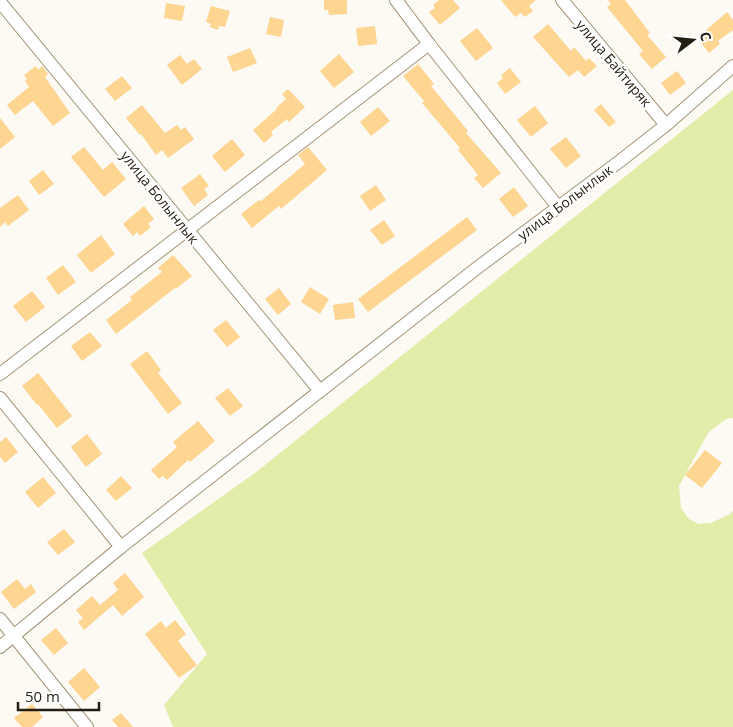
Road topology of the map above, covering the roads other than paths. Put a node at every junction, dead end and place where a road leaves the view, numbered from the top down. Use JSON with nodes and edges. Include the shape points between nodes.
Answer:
{"nodes":[{"id":1,"x":396,"y":0,"type":"edge"},
{"id":2,"x":562,"y":0,"type":"edge"},
{"id":3,"x":0,"y":2,"type":"edge"},
{"id":4,"x":429,"y":44,"type":"junction"},
{"id":5,"x":733,"y":66,"type":"edge"},
{"id":6,"x":666,"y":125,"type":"junction"},
{"id":7,"x":558,"y":207,"type":"junction"},
{"id":8,"x":187,"y":230,"type":"junction"},
{"id":9,"x":0,"y":374,"type":"edge"},
{"id":10,"x":320,"y":391,"type":"junction"},
{"id":11,"x":0,"y":398,"type":"edge"},
{"id":12,"x":121,"y":548,"type":"junction"},
{"id":13,"x":0,"y":619,"type":"edge"},
{"id":14,"x":14,"y":636,"type":"junction"},
{"id":15,"x":0,"y":647,"type":"edge"},
{"id":16,"x":87,"y":727,"type":"edge"}],
"edges":[{"from":1,"to":4,"type":"street"},
{"from":2,"to":6,"type":"street","name":"улица Байтиряк"},
{"from":3,"to":8,"type":"street","name":"улица Болынлык"},
{"from":4,"to":7,"type":"street"},
{"from":4,"to":8,"type":"street"},
{"from":5,"to":6,"type":"street","name":"улица Болынлык"},
{"from":6,"to":7,"type":"street","name":"улица Болынлык"},
{"from":7,"to":10,"type":"street","name":"улица Болынлык"},
{"from":8,"to":9,"type":"street"},
{"from":8,"to":10,"type":"street","name":"улица Болынлык"},
{"from":10,"to":12,"type":"street","name":"улица Болынлык"},
{"from":11,"to":12,"type":"street"},
{"from":12,"to":14,"type":"street","name":"улица Болынлык"},
{"from":13,"to":14,"type":"street"},
{"from":14,"to":15,"type":"street","name":"улица Болынлык"},
{"from":14,"to":16,"type":"street"}]}
